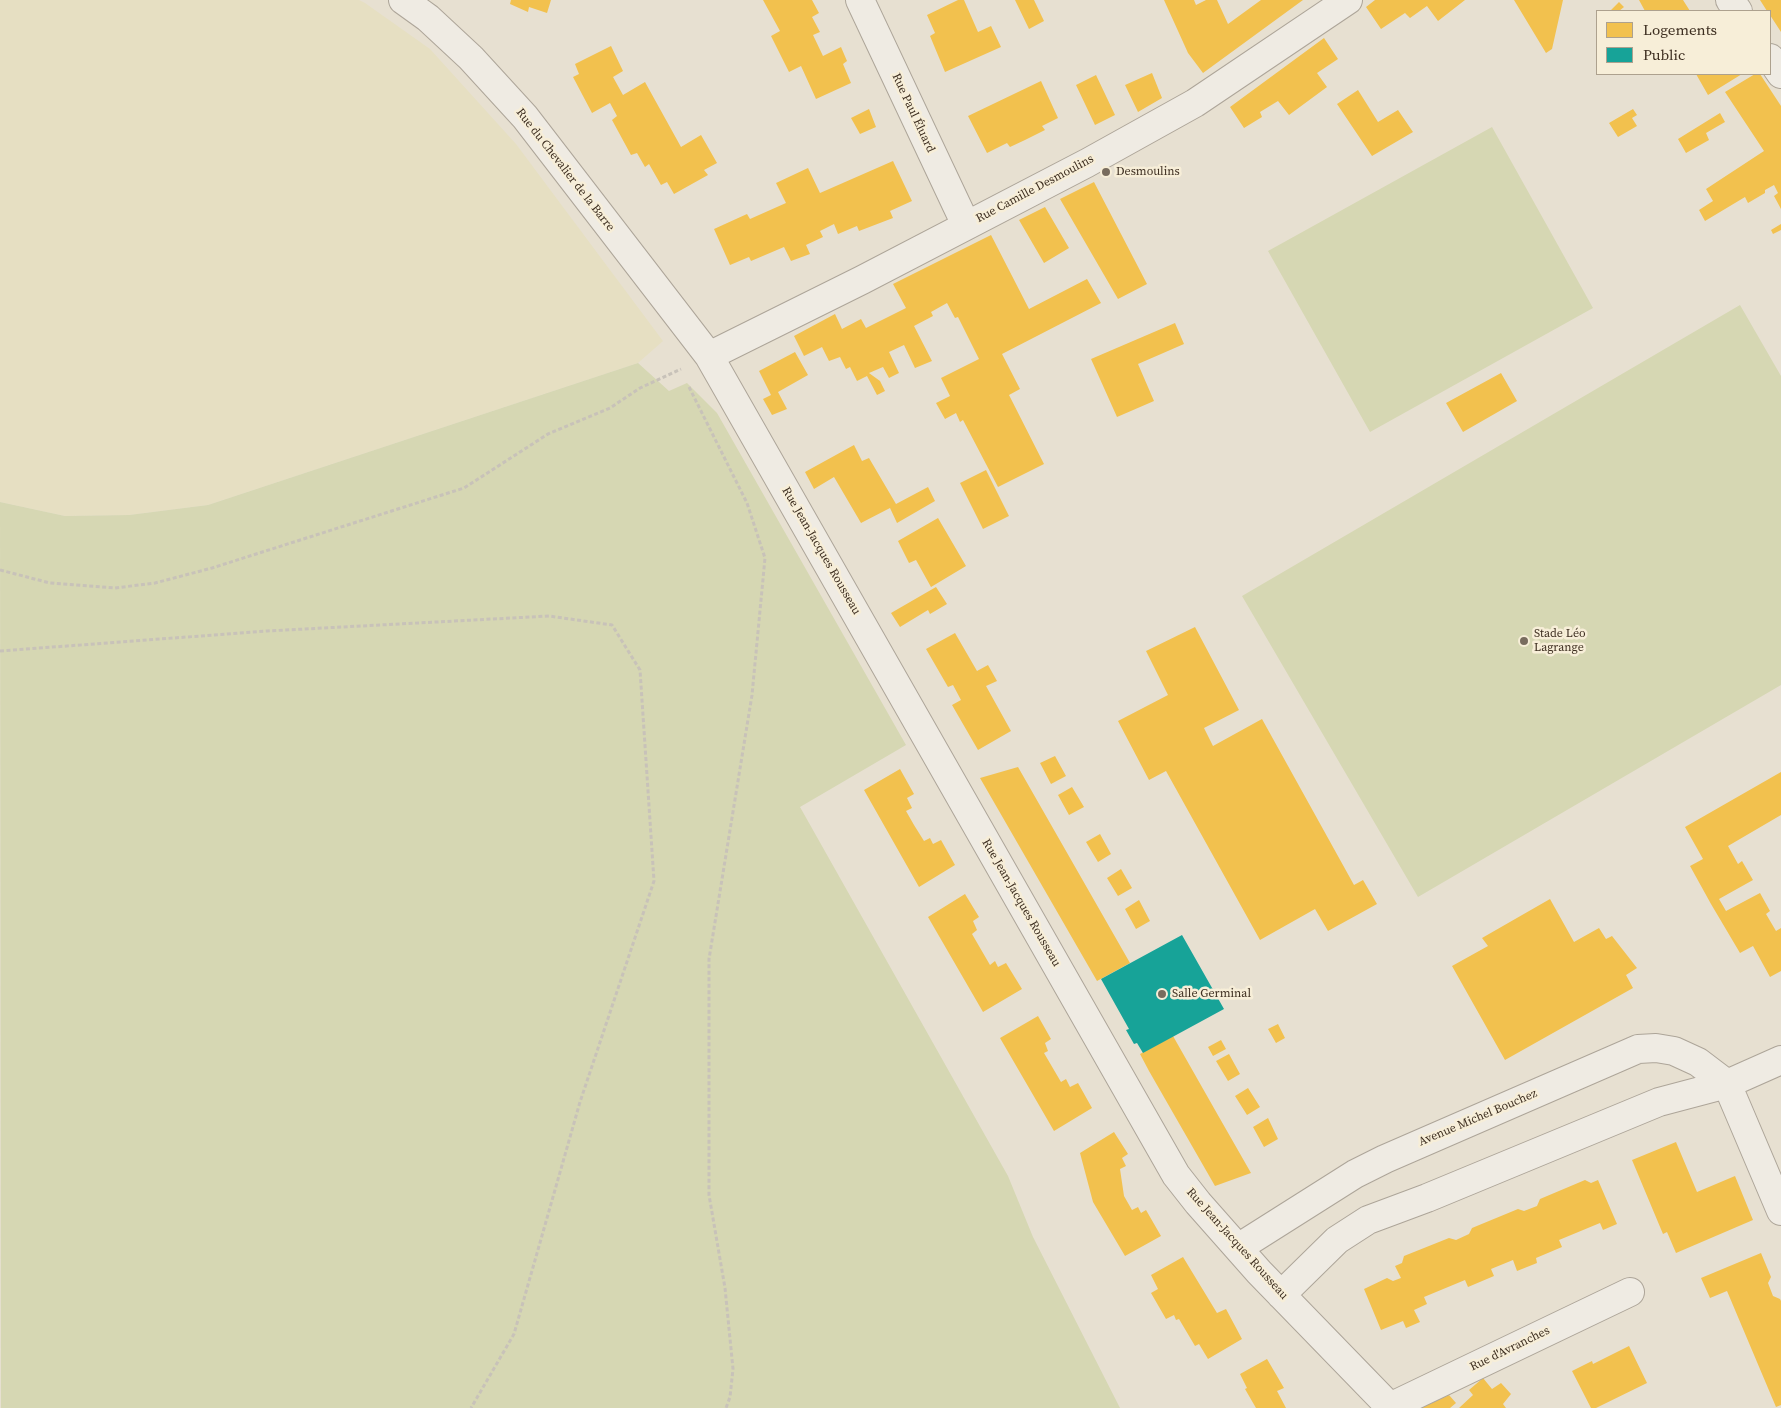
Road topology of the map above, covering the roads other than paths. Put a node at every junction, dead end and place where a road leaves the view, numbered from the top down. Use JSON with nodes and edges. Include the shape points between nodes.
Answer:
{"nodes":[{"id":1,"x":403,"y":0,"type":"edge"},
{"id":2,"x":860,"y":0,"type":"edge"},
{"id":3,"x":1348,"y":0,"type":"edge"},
{"id":4,"x":1771,"y":59,"type":"edge"},
{"id":5,"x":1781,"y":74,"type":"edge"},
{"id":6,"x":966,"y":225,"type":"junction"},
{"id":7,"x":709,"y":356,"type":"junction"},
{"id":8,"x":1781,"y":1060,"type":"edge"},
{"id":9,"x":1727,"y":1084,"type":"junction"},
{"id":10,"x":1781,"y":1211,"type":"edge"},
{"id":11,"x":1238,"y":1248,"type":"junction"},
{"id":12,"x":1630,"y":1292,"type":"dead end"},
{"id":13,"x":1281,"y":1296,"type":"junction"},
{"id":14,"x":1390,"y":1407,"type":"edge"}],
"edges":[{"from":1,"to":7,"type":"street","name":"Rue du Chevalier de la Barre","via":[[428,18],[471,58],[525,118]]},
{"from":2,"to":6,"type":"street","name":"Rue Paul Éluard"},
{"from":3,"to":6,"type":"street","name":"Rue Camille Desmoulins","via":[[1195,103]]},
{"from":4,"to":5,"type":"street"},
{"from":6,"to":7,"type":"street","name":"Rue Camille Desmoulins"},
{"from":7,"to":11,"type":"street","name":"Rue Jean-Jacques Rousseau","via":[[1176,1175]]},
{"from":8,"to":9,"type":"street"},
{"from":9,"to":10,"type":"street"},
{"from":9,"to":11,"type":"street","name":"Avenue Michel Bouchez","via":[[1698,1062],[1674,1051],[1638,1049],[1385,1159],[1355,1174]]},
{"from":9,"to":13,"type":"street","via":[[1659,1102],[1368,1220],[1337,1240]]},
{"from":11,"to":13,"type":"street","name":"Rue Jean-Jacques Rousseau"},
{"from":12,"to":14,"type":"street","name":"Rue d'Avranches"},
{"from":13,"to":14,"type":"street","name":"Rue Jean-Jacques Rousseau"}]}
